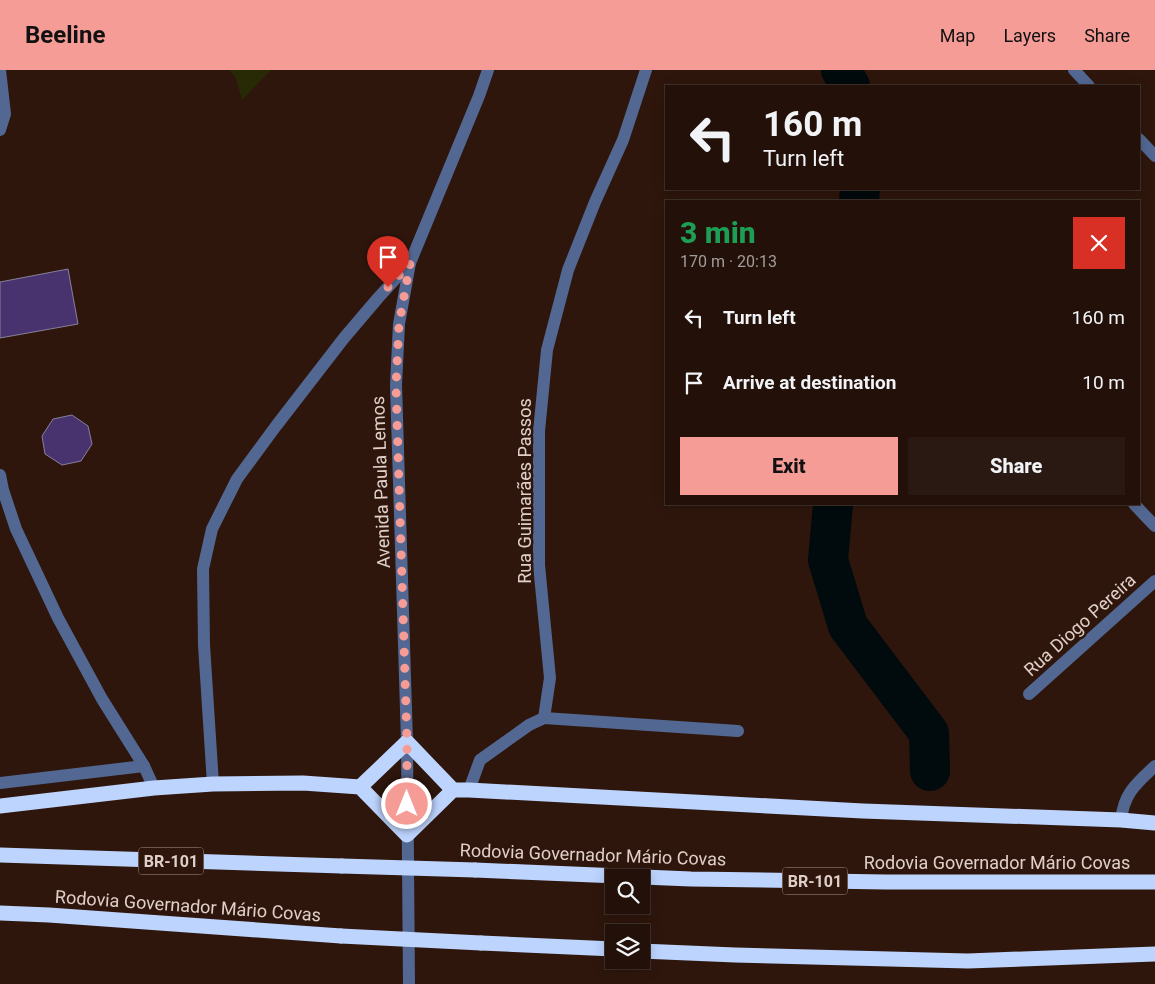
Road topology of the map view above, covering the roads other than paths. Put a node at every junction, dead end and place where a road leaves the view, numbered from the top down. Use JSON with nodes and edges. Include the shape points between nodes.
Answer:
{"nodes":[{"id":1,"x":0,"y":70,"type":"edge"},
{"id":2,"x":488,"y":70,"type":"edge"},
{"id":3,"x":646,"y":70,"type":"edge"},
{"id":4,"x":1074,"y":70,"type":"edge"},
{"id":5,"x":1088,"y":85,"type":"edge"},
{"id":6,"x":0,"y":130,"type":"edge"},
{"id":7,"x":1140,"y":140,"type":"edge"},
{"id":8,"x":1155,"y":156,"type":"edge"},
{"id":9,"x":410,"y":264,"type":"junction"},
{"id":10,"x":0,"y":475,"type":"edge"},
{"id":11,"x":1135,"y":505,"type":"edge"},
{"id":12,"x":1155,"y":526,"type":"edge"},
{"id":13,"x":1155,"y":581,"type":"edge"},
{"id":14,"x":1029,"y":694,"type":"dead end"},
{"id":15,"x":544,"y":718,"type":"junction"},
{"id":16,"x":738,"y":731,"type":"dead end"},
{"id":17,"x":407,"y":742,"type":"junction"},
{"id":18,"x":144,"y":766,"type":"junction"},
{"id":19,"x":1155,"y":766,"type":"edge"},
{"id":20,"x":0,"y":783,"type":"edge"},
{"id":21,"x":213,"y":784,"type":"junction"},
{"id":22,"x":360,"y":787,"type":"junction"},
{"id":23,"x":154,"y":788,"type":"junction"},
{"id":24,"x":453,"y":790,"type":"junction"},
{"id":25,"x":470,"y":790,"type":"junction"},
{"id":26,"x":0,"y":806,"type":"edge"},
{"id":27,"x":1121,"y":820,"type":"junction"},
{"id":28,"x":1155,"y":823,"type":"edge"},
{"id":29,"x":407,"y":835,"type":"junction"},
{"id":30,"x":0,"y":855,"type":"edge"},
{"id":31,"x":1155,"y":882,"type":"edge"},
{"id":32,"x":0,"y":913,"type":"edge"},
{"id":33,"x":605,"y":950,"type":"edge"},
{"id":34,"x":650,"y":951,"type":"edge"},
{"id":35,"x":1155,"y":954,"type":"edge"},
{"id":36,"x":409,"y":984,"type":"edge"}],
"edges":[{"from":1,"to":6,"type":"street","via":[[5,114]]},
{"from":2,"to":9,"type":"street","name":"Avenida Paula Lemos"},
{"from":3,"to":15,"type":"street","name":"Rua Guimarães Passos","via":[[623,140],[568,270],[547,350],[539,431],[539,565],[550,678]]},
{"from":4,"to":5,"type":"street"},
{"from":7,"to":8,"type":"street"},
{"from":9,"to":17,"type":"street","name":"Avenida Paula Lemos","via":[[399,324],[396,386]]},
{"from":9,"to":21,"type":"street","via":[[344,338],[276,426],[237,479],[212,529],[203,569],[204,645]]},
{"from":10,"to":18,"type":"street","via":[[16,529],[58,618],[102,699]]},
{"from":11,"to":12,"type":"street"},
{"from":13,"to":14,"type":"street","name":"Rua Diogo Pereira"},
{"from":15,"to":16,"type":"street"},
{"from":15,"to":25,"type":"street","via":[[480,760]]},
{"from":17,"to":22,"type":"highway"},
{"from":17,"to":24,"type":"highway"},
{"from":17,"to":29,"type":"street","name":"Avenida Paula Lemos"},
{"from":18,"to":20,"type":"street"},
{"from":18,"to":23,"type":"street"},
{"from":19,"to":27,"type":"street","via":[[1130,793],[1123,806]]},
{"from":21,"to":22,"type":"highway","via":[[303,783]]},
{"from":21,"to":23,"type":"highway"},
{"from":22,"to":29,"type":"highway"},
{"from":23,"to":26,"type":"highway"},
{"from":24,"to":25,"type":"highway"},
{"from":24,"to":29,"type":"highway"},
{"from":25,"to":27,"type":"highway"},
{"from":27,"to":28,"type":"highway"},
{"from":29,"to":36,"type":"street","name":"Avenida Paula Lemos"},
{"from":30,"to":31,"type":"highway","name":"Rodovia Governador Mário Covas","number":"BR-101","bridge":true,"via":[[691,879]]},
{"from":32,"to":33,"type":"highway","name":"Rodovia Governador Mário Covas","bridge":true},
{"from":34,"to":35,"type":"highway","via":[[968,961]]}]}
